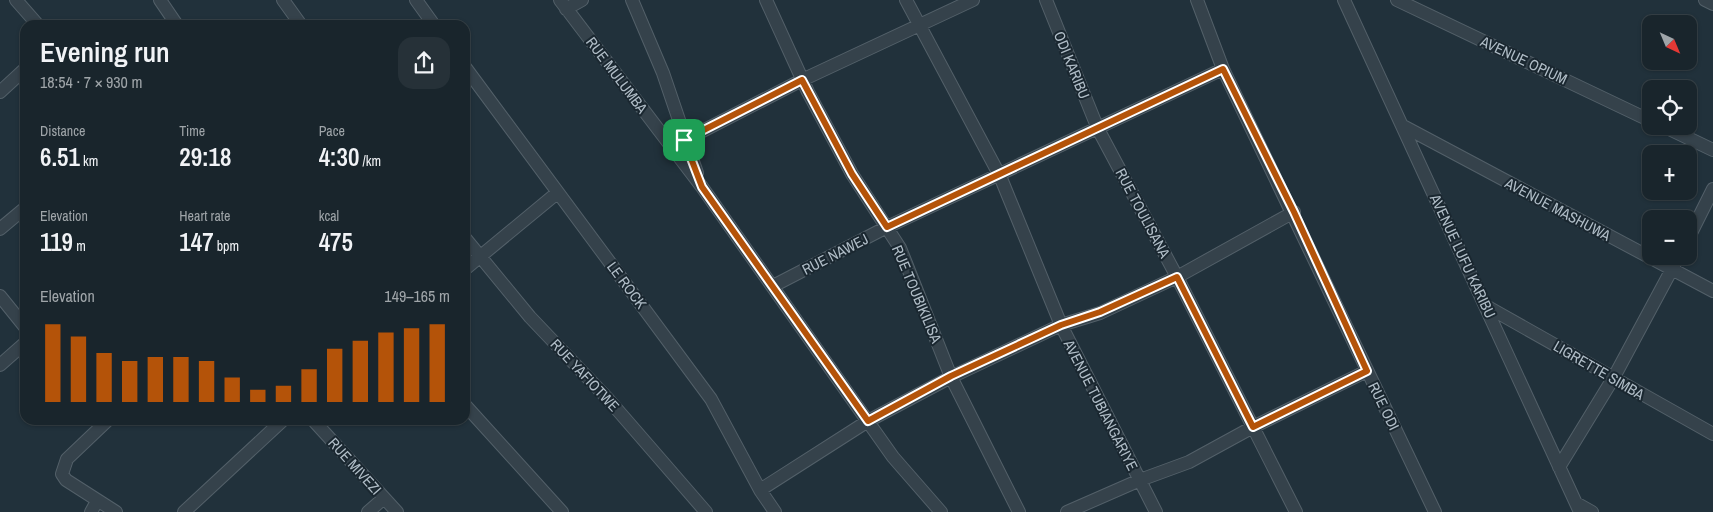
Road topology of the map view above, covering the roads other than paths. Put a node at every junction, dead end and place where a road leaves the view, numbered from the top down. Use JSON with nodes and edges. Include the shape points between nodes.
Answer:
{"nodes":[{"id":1,"x":16,"y":0,"type":"edge"},
{"id":2,"x":160,"y":0,"type":"edge"},
{"id":3,"x":283,"y":0,"type":"edge"},
{"id":4,"x":416,"y":0,"type":"edge"},
{"id":5,"x":582,"y":0,"type":"edge"},
{"id":6,"x":632,"y":0,"type":"edge"},
{"id":7,"x":766,"y":0,"type":"edge"},
{"id":8,"x":906,"y":0,"type":"edge"},
{"id":9,"x":973,"y":0,"type":"edge"},
{"id":10,"x":1046,"y":0,"type":"edge"},
{"id":11,"x":1198,"y":0,"type":"edge"},
{"id":12,"x":1344,"y":0,"type":"edge"},
{"id":13,"x":1397,"y":0,"type":"edge"},
{"id":14,"x":1705,"y":0,"type":"edge"},
{"id":15,"x":563,"y":4,"type":"edge"},
{"id":16,"x":1713,"y":4,"type":"edge"},
{"id":17,"x":34,"y":20,"type":"edge"},
{"id":18,"x":174,"y":20,"type":"edge"},
{"id":19,"x":297,"y":20,"type":"edge"},
{"id":20,"x":430,"y":20,"type":"edge"},
{"id":21,"x":919,"y":27,"type":"junction"},
{"id":22,"x":1223,"y":69,"type":"junction"},
{"id":23,"x":20,"y":74,"type":"edge"},
{"id":24,"x":470,"y":74,"type":"edge"},
{"id":25,"x":802,"y":80,"type":"junction"},
{"id":26,"x":0,"y":92,"type":"edge"},
{"id":27,"x":1642,"y":117,"type":"edge"},
{"id":28,"x":1403,"y":126,"type":"junction"},
{"id":29,"x":1098,"y":129,"type":"junction"},
{"id":30,"x":1682,"y":135,"type":"edge"},
{"id":31,"x":684,"y":140,"type":"junction"},
{"id":32,"x":1713,"y":150,"type":"edge"},
{"id":33,"x":1000,"y":176,"type":"junction"},
{"id":34,"x":702,"y":187,"type":"junction"},
{"id":35,"x":1713,"y":189,"type":"edge"},
{"id":36,"x":557,"y":193,"type":"junction"},
{"id":37,"x":20,"y":212,"type":"edge"},
{"id":38,"x":1294,"y":212,"type":"junction"},
{"id":39,"x":1697,"y":220,"type":"edge"},
{"id":40,"x":887,"y":227,"type":"junction"},
{"id":41,"x":0,"y":229,"type":"edge"},
{"id":42,"x":470,"y":244,"type":"edge"},
{"id":43,"x":480,"y":257,"type":"junction"},
{"id":44,"x":470,"y":265,"type":"edge"},
{"id":45,"x":1674,"y":265,"type":"edge"},
{"id":46,"x":1672,"y":270,"type":"junction"},
{"id":47,"x":1177,"y":277,"type":"junction"},
{"id":48,"x":773,"y":286,"type":"junction"},
{"id":49,"x":1713,"y":291,"type":"edge"},
{"id":50,"x":0,"y":296,"type":"edge"},
{"id":51,"x":1486,"y":306,"type":"junction"},
{"id":52,"x":20,"y":321,"type":"edge"},
{"id":53,"x":1061,"y":325,"type":"junction"},
{"id":54,"x":20,"y":348,"type":"edge"},
{"id":55,"x":0,"y":365,"type":"edge"},
{"id":56,"x":1367,"y":371,"type":"junction"},
{"id":57,"x":951,"y":376,"type":"junction"},
{"id":58,"x":1614,"y":377,"type":"junction"},
{"id":59,"x":470,"y":411,"type":"edge"},
{"id":60,"x":868,"y":421,"type":"junction"},
{"id":61,"x":103,"y":425,"type":"edge"},
{"id":62,"x":278,"y":425,"type":"edge"},
{"id":63,"x":318,"y":425,"type":"edge"},
{"id":64,"x":1253,"y":427,"type":"junction"},
{"id":65,"x":1713,"y":434,"type":"edge"},
{"id":66,"x":1559,"y":467,"type":"junction"},
{"id":67,"x":1140,"y":480,"type":"junction"},
{"id":68,"x":760,"y":490,"type":"junction"},
{"id":69,"x":384,"y":498,"type":"junction"},
{"id":70,"x":94,"y":506,"type":"edge"},
{"id":71,"x":1578,"y":508,"type":"edge"},
{"id":72,"x":116,"y":512,"type":"edge"},
{"id":73,"x":184,"y":512,"type":"edge"},
{"id":74,"x":368,"y":512,"type":"edge"},
{"id":75,"x":397,"y":512,"type":"edge"},
{"id":76,"x":562,"y":512,"type":"edge"},
{"id":77,"x":706,"y":512,"type":"edge"},
{"id":78,"x":775,"y":512,"type":"edge"},
{"id":79,"x":941,"y":512,"type":"edge"},
{"id":80,"x":1019,"y":512,"type":"edge"},
{"id":81,"x":1067,"y":512,"type":"edge"},
{"id":82,"x":1156,"y":512,"type":"edge"},
{"id":83,"x":1296,"y":512,"type":"edge"},
{"id":84,"x":1436,"y":512,"type":"edge"},
{"id":85,"x":1592,"y":512,"type":"edge"}],
"edges":[{"from":1,"to":17,"type":"street"},
{"from":2,"to":18,"type":"street"},
{"from":3,"to":19,"type":"street"},
{"from":4,"to":20,"type":"street"},
{"from":5,"to":15,"type":"street"},
{"from":6,"to":31,"type":"street","via":[[663,73]]},
{"from":7,"to":25,"type":"street","name":"RUE TOUBIKILISA"},
{"from":8,"to":21,"type":"street","name":"AVENUE TUBIANGARIYE"},
{"from":9,"to":21,"type":"street"},
{"from":10,"to":29,"type":"street","name":"ODI KARIBU"},
{"from":11,"to":22,"type":"street","name":"RUE ODI"},
{"from":12,"to":28,"type":"street","name":"AVENUE LUFU KARIBU"},
{"from":13,"to":27,"type":"street","name":"AVENUE OPIUM"},
{"from":14,"to":16,"type":"street"},
{"from":15,"to":34,"type":"street","name":"RUE MULUMBA"},
{"from":21,"to":25,"type":"street"},
{"from":21,"to":33,"type":"street","name":"AVENUE TUBIANGARIYE"},
{"from":22,"to":29,"type":"street","name":"RUE NAWEJ"},
{"from":22,"to":38,"type":"street","name":"RUE ODI"},
{"from":23,"to":26,"type":"street"},
{"from":24,"to":36,"type":"street","name":"LE ROCK"},
{"from":25,"to":31,"type":"street"},
{"from":25,"to":40,"type":"street","name":"RUE TOUBIKILISA","via":[[852,174]]},
{"from":28,"to":46,"type":"street","name":"AVENUE MASHUWA"},
{"from":28,"to":51,"type":"street","name":"AVENUE LUFU KARIBU"},
{"from":29,"to":33,"type":"street","name":"RUE NAWEJ"},
{"from":29,"to":47,"type":"street","name":"RUE TOULISANA"},
{"from":30,"to":32,"type":"street"},
{"from":31,"to":34,"type":"street"},
{"from":33,"to":40,"type":"street","name":"RUE NAWEJ"},
{"from":33,"to":53,"type":"street","name":"AVENUE TUBIANGARIYE"},
{"from":34,"to":48,"type":"street","name":"RUE MULUMBA"},
{"from":35,"to":39,"type":"street"},
{"from":36,"to":43,"type":"street"},
{"from":36,"to":68,"type":"street","name":"LE ROCK","via":[[711,399]]},
{"from":37,"to":41,"type":"street"},
{"from":38,"to":47,"type":"street"},
{"from":38,"to":56,"type":"street","name":"RUE ODI"},
{"from":40,"to":48,"type":"street","name":"RUE NAWEJ"},
{"from":40,"to":57,"type":"street","name":"RUE TOUBIKILISA","via":[[900,248]]},
{"from":42,"to":43,"type":"street","name":"RUE YAFIOTWE"},
{"from":43,"to":44,"type":"street"},
{"from":43,"to":77,"type":"street","name":"RUE YAFIOTWE"},
{"from":45,"to":46,"type":"street"},
{"from":46,"to":49,"type":"street","name":"AVENUE MASHUWA"},
{"from":46,"to":58,"type":"street"},
{"from":47,"to":53,"type":"street","via":[[1100,312]]},
{"from":47,"to":64,"type":"street","name":"RUE TOULISANA"},
{"from":48,"to":60,"type":"street","name":"RUE MULUMBA"},
{"from":50,"to":52,"type":"street"},
{"from":51,"to":58,"type":"street","name":"LIGRETTE SIMBA"},
{"from":51,"to":66,"type":"street","name":"AVENUE LUFU KARIBU"},
{"from":53,"to":57,"type":"street"},
{"from":53,"to":67,"type":"street","name":"AVENUE TUBIANGARIYE"},
{"from":54,"to":55,"type":"street"},
{"from":56,"to":64,"type":"street"},
{"from":56,"to":84,"type":"street","name":"RUE ODI"},
{"from":57,"to":60,"type":"street"},
{"from":57,"to":80,"type":"street","name":"RUE TOUBIKILISA"},
{"from":58,"to":65,"type":"street","name":"LIGRETTE SIMBA"},
{"from":58,"to":66,"type":"street"},
{"from":59,"to":76,"type":"street"},
{"from":60,"to":68,"type":"street"},
{"from":60,"to":79,"type":"street","name":"RUE MULUMBA","via":[[893,457]]},
{"from":61,"to":70,"type":"street","via":[[68,459],[62,474]]},
{"from":62,"to":73,"type":"street"},
{"from":63,"to":69,"type":"street","name":"RUE MIVEZI"},
{"from":64,"to":67,"type":"street","via":[[1189,462]]},
{"from":64,"to":83,"type":"street","name":"RUE TOULISANA"},
{"from":66,"to":71,"type":"street","name":"AVENUE LUFU KARIBU"},
{"from":67,"to":81,"type":"street"},
{"from":67,"to":82,"type":"street","name":"AVENUE TUBIANGARIYE"},
{"from":68,"to":78,"type":"street","name":"LE ROCK"},
{"from":69,"to":74,"type":"street"},
{"from":69,"to":75,"type":"street","name":"RUE MIVEZI"},
{"from":70,"to":72,"type":"street"},
{"from":71,"to":85,"type":"street"}]}
